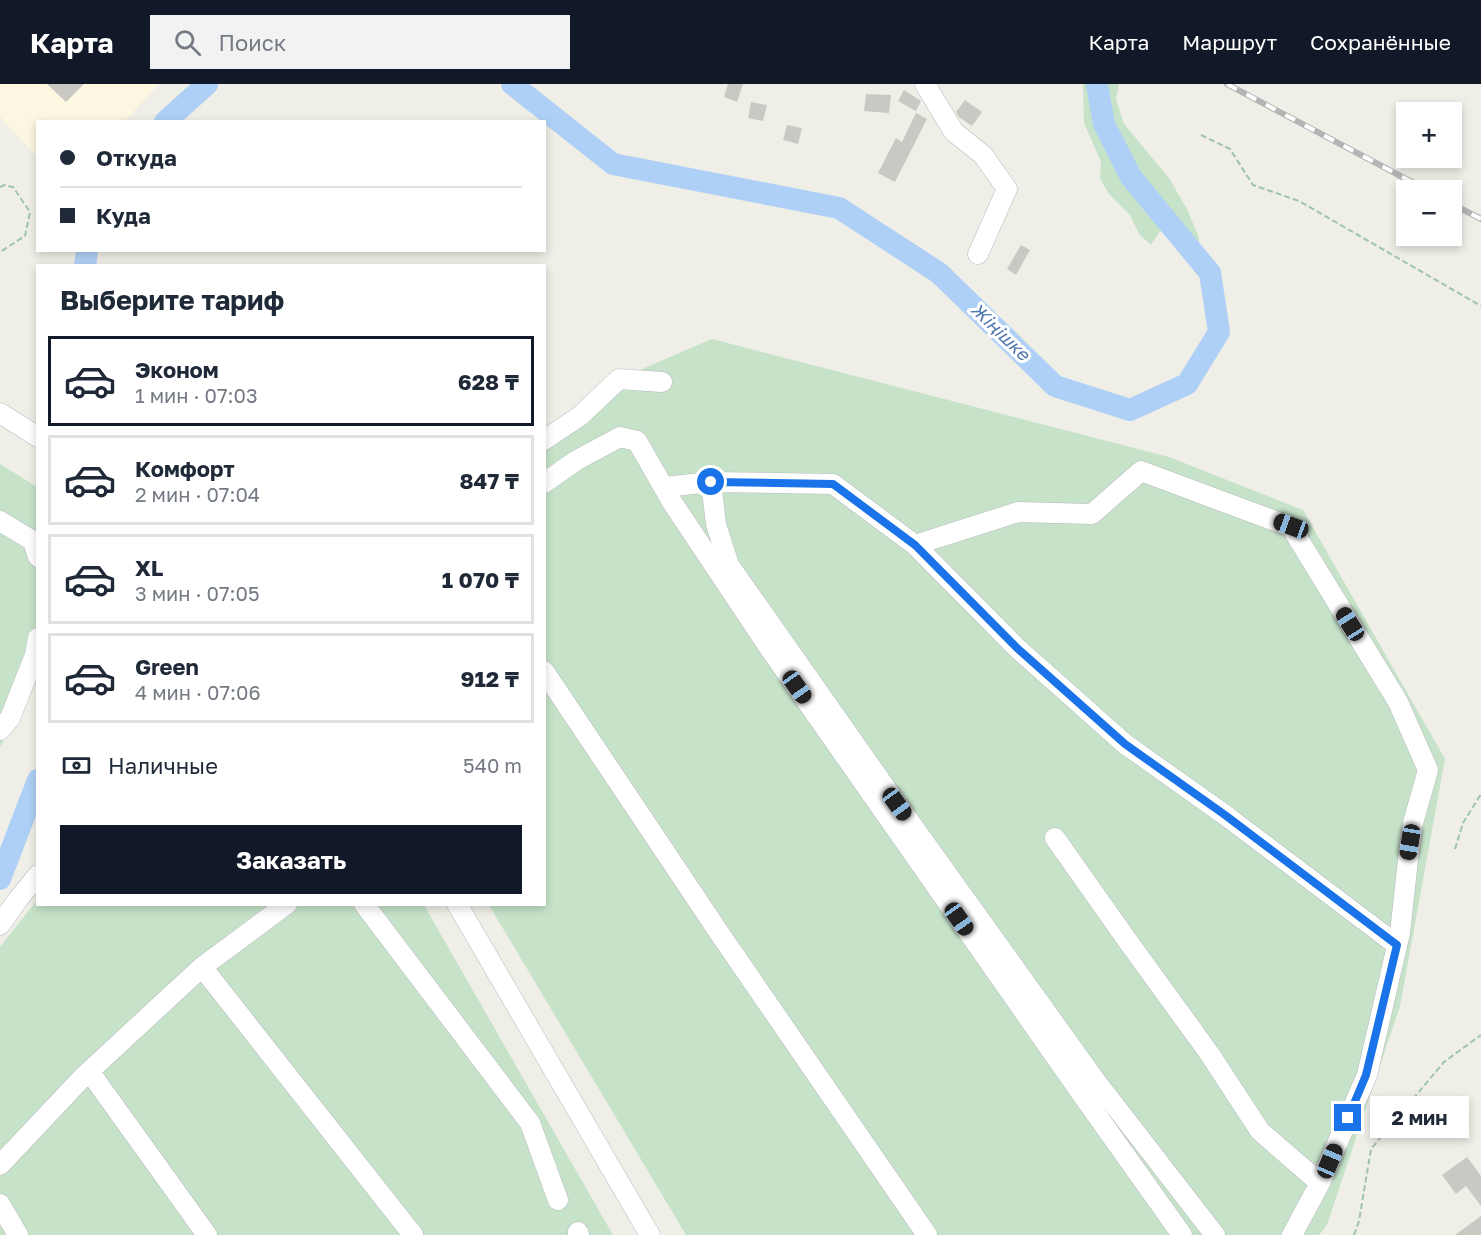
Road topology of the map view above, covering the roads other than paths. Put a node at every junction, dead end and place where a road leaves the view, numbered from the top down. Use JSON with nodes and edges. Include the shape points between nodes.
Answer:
{"nodes":[{"id":1,"x":925,"y":84,"type":"edge"},
{"id":2,"x":978,"y":254,"type":"dead end"},
{"id":3,"x":662,"y":382,"type":"dead end"},
{"id":4,"x":0,"y":413,"type":"edge"},
{"id":5,"x":36,"y":436,"type":"edge"},
{"id":6,"x":546,"y":439,"type":"edge"},
{"id":7,"x":546,"y":482,"type":"edge"},
{"id":8,"x":711,"y":482,"type":"junction"},
{"id":9,"x":664,"y":488,"type":"junction"},
{"id":10,"x":0,"y":520,"type":"edge"},
{"id":11,"x":915,"y":545,"type":"junction"},
{"id":12,"x":36,"y":551,"type":"edge"},
{"id":13,"x":36,"y":646,"type":"edge"},
{"id":14,"x":546,"y":674,"type":"edge"},
{"id":15,"x":0,"y":730,"type":"edge"},
{"id":16,"x":1055,"y":838,"type":"dead end"},
{"id":17,"x":36,"y":877,"type":"edge"},
{"id":18,"x":283,"y":906,"type":"edge"},
{"id":19,"x":366,"y":906,"type":"edge"},
{"id":20,"x":458,"y":906,"type":"edge"},
{"id":21,"x":0,"y":926,"type":"edge"},
{"id":22,"x":1397,"y":945,"type":"junction"},
{"id":23,"x":202,"y":967,"type":"junction"},
{"id":24,"x":89,"y":1071,"type":"junction"},
{"id":25,"x":0,"y":1165,"type":"edge"},
{"id":26,"x":1320,"y":1183,"type":"junction"},
{"id":27,"x":558,"y":1200,"type":"dead end"},
{"id":28,"x":0,"y":1204,"type":"edge"},
{"id":29,"x":18,"y":1235,"type":"edge"},
{"id":30,"x":207,"y":1235,"type":"edge"},
{"id":31,"x":413,"y":1235,"type":"edge"},
{"id":32,"x":650,"y":1235,"type":"edge"},
{"id":33,"x":927,"y":1235,"type":"edge"},
{"id":34,"x":1182,"y":1235,"type":"edge"},
{"id":35,"x":1215,"y":1235,"type":"edge"},
{"id":36,"x":1292,"y":1235,"type":"edge"}],
"edges":[{"from":1,"to":2,"type":"street","via":[[954,132],[983,155],[1007,189]]},
{"from":3,"to":6,"type":"street","via":[[619,379],[580,416]]},
{"from":4,"to":5,"type":"street"},
{"from":7,"to":9,"type":"street","via":[[620,437],[638,441]]},
{"from":8,"to":9,"type":"street"},
{"from":8,"to":11,"type":"street","via":[[833,484]]},
{"from":8,"to":35,"type":"street","via":[[716,524],[729,565],[1095,1080]]},
{"from":9,"to":34,"type":"street","via":[[776,658]]},
{"from":10,"to":12,"type":"street","via":[[33,541]]},
{"from":11,"to":22,"type":"street","via":[[1017,648],[1125,744]]},
{"from":11,"to":22,"type":"street","via":[[1018,512],[1092,514],[1141,471],[1291,526],[1398,702],[1428,770],[1413,823]]},
{"from":13,"to":15,"type":"street","via":[[10,718]]},
{"from":14,"to":33,"type":"street"},
{"from":16,"to":26,"type":"street","via":[[1260,1131]]},
{"from":17,"to":21,"type":"street"},
{"from":18,"to":23,"type":"street"},
{"from":19,"to":27,"type":"street","via":[[530,1123]]},
{"from":20,"to":32,"type":"street"},
{"from":22,"to":26,"type":"street","via":[[1366,1075]]},
{"from":23,"to":24,"type":"street"},
{"from":23,"to":31,"type":"street"},
{"from":24,"to":25,"type":"street"},
{"from":24,"to":30,"type":"street"},
{"from":26,"to":36,"type":"street"},
{"from":28,"to":29,"type":"street"}]}
